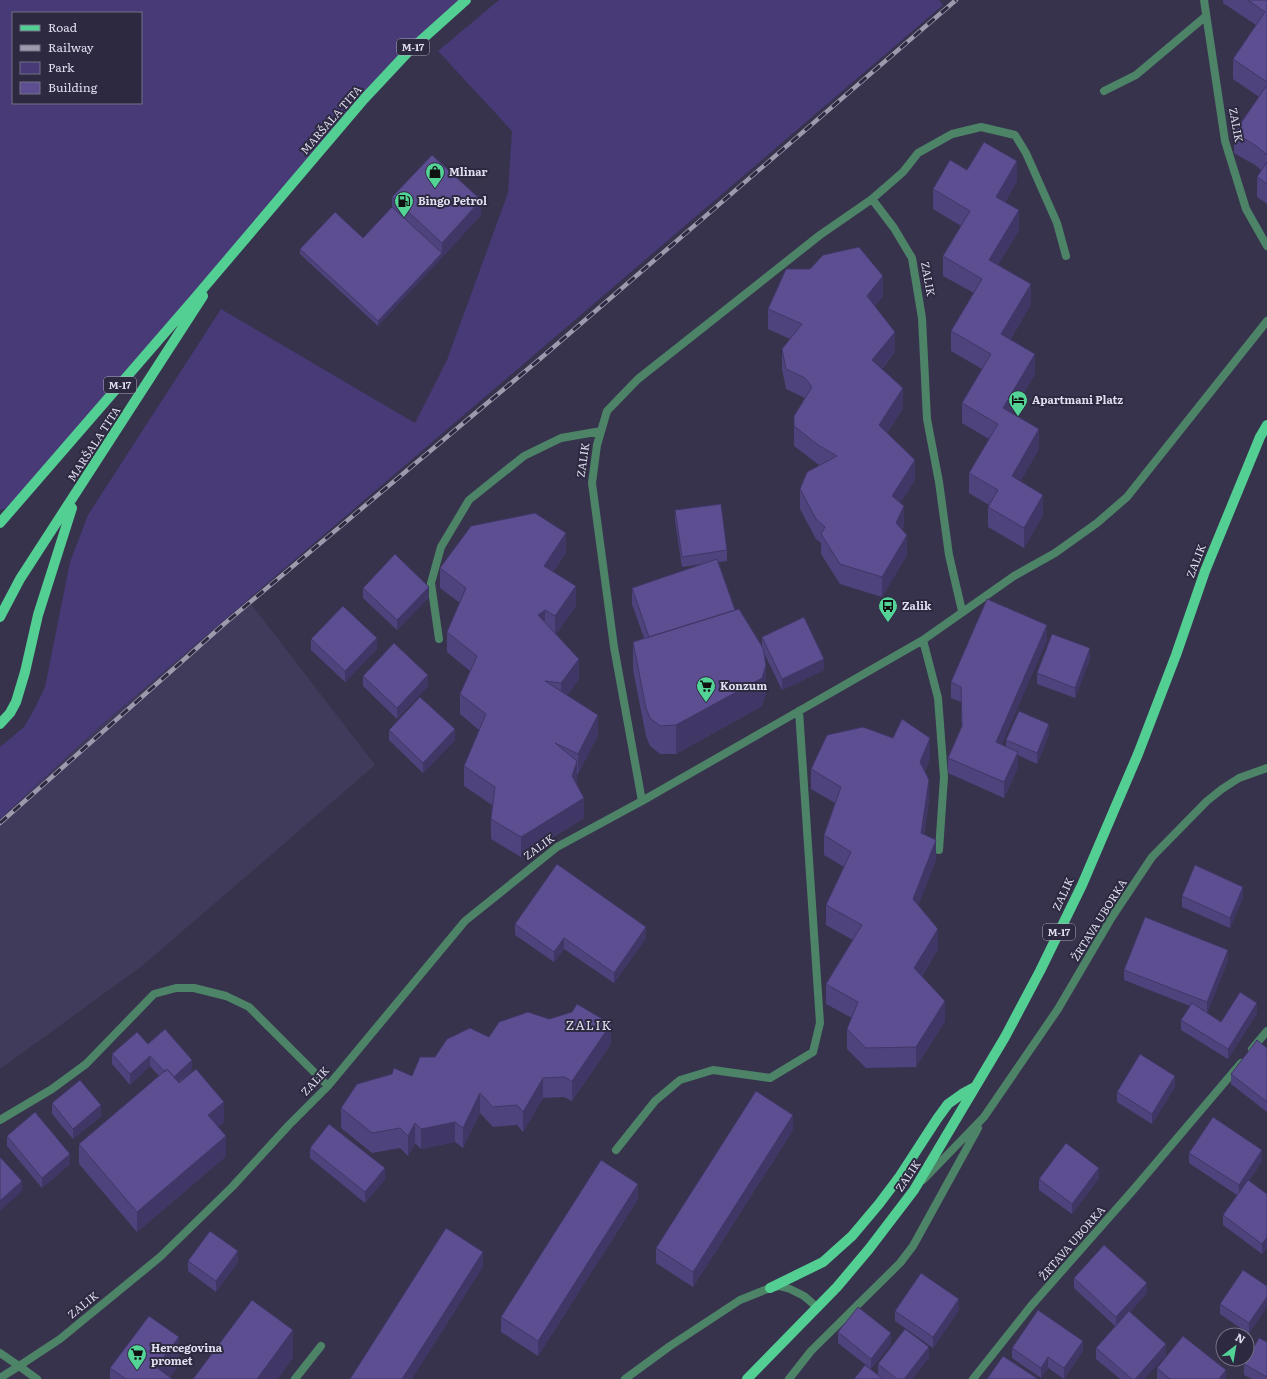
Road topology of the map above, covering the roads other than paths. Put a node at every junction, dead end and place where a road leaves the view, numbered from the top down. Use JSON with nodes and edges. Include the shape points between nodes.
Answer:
{"nodes":[{"id":1,"x":466,"y":0,"type":"edge"},
{"id":2,"x":1204,"y":0,"type":"edge"},
{"id":3,"x":1206,"y":16,"type":"junction"},
{"id":4,"x":1104,"y":91,"type":"dead end"},
{"id":5,"x":872,"y":199,"type":"junction"},
{"id":6,"x":1267,"y":246,"type":"edge"},
{"id":7,"x":1066,"y":256,"type":"dead end"},
{"id":8,"x":224,"y":264,"type":"junction"},
{"id":9,"x":1267,"y":321,"type":"edge"},
{"id":10,"x":1267,"y":425,"type":"edge"},
{"id":11,"x":601,"y":431,"type":"junction"},
{"id":12,"x":76,"y":495,"type":"junction"},
{"id":13,"x":15,"y":506,"type":"junction"},
{"id":14,"x":0,"y":510,"type":"edge"},
{"id":15,"x":0,"y":523,"type":"edge"},
{"id":16,"x":962,"y":611,"type":"junction"},
{"id":17,"x":0,"y":617,"type":"edge"},
{"id":18,"x":439,"y":639,"type":"dead end"},
{"id":19,"x":922,"y":640,"type":"junction"},
{"id":20,"x":799,"y":711,"type":"junction"},
{"id":21,"x":0,"y":724,"type":"edge"},
{"id":22,"x":1267,"y":768,"type":"edge"},
{"id":23,"x":642,"y":801,"type":"junction"},
{"id":24,"x":939,"y":850,"type":"dead end"},
{"id":25,"x":1267,"y":1031,"type":"edge"},
{"id":26,"x":328,"y":1086,"type":"junction"},
{"id":27,"x":975,"y":1087,"type":"junction"},
{"id":28,"x":984,"y":1117,"type":"junction"},
{"id":29,"x":0,"y":1120,"type":"edge"},
{"id":30,"x":616,"y":1150,"type":"dead end"},
{"id":31,"x":914,"y":1190,"type":"junction"},
{"id":32,"x":770,"y":1288,"type":"junction"},
{"id":33,"x":818,"y":1308,"type":"junction"},
{"id":34,"x":321,"y":1346,"type":"dead end"},
{"id":35,"x":0,"y":1353,"type":"edge"},
{"id":36,"x":19,"y":1366,"type":"junction"},
{"id":37,"x":0,"y":1378,"type":"edge"},
{"id":38,"x":37,"y":1379,"type":"edge"},
{"id":39,"x":295,"y":1379,"type":"edge"},
{"id":40,"x":625,"y":1379,"type":"edge"},
{"id":41,"x":747,"y":1379,"type":"edge"},
{"id":42,"x":789,"y":1379,"type":"edge"},
{"id":43,"x":973,"y":1379,"type":"edge"}],
"edges":[{"from":1,"to":8,"type":"main road","name":"MARŠALA TITA","number":"M-17","via":[[408,52],[364,98]]},
{"from":2,"to":3,"type":"street","name":"ZALIK"},
{"from":3,"to":4,"type":"street","via":[[1136,75]]},
{"from":3,"to":6,"type":"street","name":"ZALIK","via":[[1225,141],[1246,209]]},
{"from":5,"to":7,"type":"street","name":"ZALIK","via":[[903,172],[918,153],[952,134],[981,127],[1015,135],[1026,153],[1057,223]]},
{"from":5,"to":11,"type":"street","name":"ZALIK","via":[[820,235],[638,379],[607,411]]},
{"from":5,"to":16,"type":"street","name":"ZALIK","via":[[912,258],[922,318],[927,419],[939,482],[948,555]]},
{"from":8,"to":12,"type":"main road","name":"MARŠALA TITA","number":"M-17"},
{"from":8,"to":13,"type":"main road","name":"MARŠALA TITA","number":"M-17"},
{"from":9,"to":16,"type":"street","name":"ZALIK","via":[[1127,497],[1097,523],[1055,553],[1014,576]]},
{"from":10,"to":27,"type":"main road","name":"ZALIK","number":"M-17","via":[[1229,510],[1138,754],[1082,884],[1040,971]]},
{"from":11,"to":18,"type":"street","name":"ZALIK","via":[[561,438],[524,456],[469,500],[440,547],[431,583]]},
{"from":11,"to":23,"type":"street","name":"ZALIK","via":[[592,484],[614,647]]},
{"from":12,"to":17,"type":"main road","name":"MARŠALA TITA","number":"M-17","via":[[20,580]]},
{"from":12,"to":21,"type":"main road","via":[[38,615],[16,702]]},
{"from":13,"to":14,"type":"main road"},
{"from":13,"to":15,"type":"main road","name":"MARŠALA TITA","number":"M-17"},
{"from":16,"to":19,"type":"street","name":"ZALIK"},
{"from":19,"to":20,"type":"street","name":"ZALIK"},
{"from":19,"to":24,"type":"street","via":[[938,698],[944,777]]},
{"from":20,"to":23,"type":"street","name":"ZALIK"},
{"from":20,"to":30,"type":"street","via":[[820,1023],[813,1052],[770,1078],[713,1070],[680,1080],[655,1101]]},
{"from":22,"to":28,"type":"street","name":"ŽRTAVA UBORKA","via":[[1239,778],[1222,789],[1152,857],[1112,917],[1058,1009]]},
{"from":23,"to":26,"type":"street","name":"ZALIK","via":[[557,847],[465,921]]},
{"from":25,"to":43,"type":"street","name":"ŽRTAVA UBORKA","via":[[1031,1306]]},
{"from":26,"to":29,"type":"street","via":[[249,1007],[226,996],[194,988],[176,988],[154,994],[86,1064],[52,1089]]},
{"from":26,"to":36,"type":"street","name":"ZALIK","via":[[232,1187],[160,1257],[60,1339]]},
{"from":27,"to":31,"type":"main road","name":"ZALIK","number":"M-17"},
{"from":27,"to":32,"type":"main road","via":[[948,1104],[900,1176],[852,1236],[823,1262]]},
{"from":28,"to":31,"type":"street","name":"ŽRTAVA UBORKA"},
{"from":28,"to":42,"type":"street","name":"ŽRTAVA UBORKA","via":[[913,1246],[900,1263],[812,1351]]},
{"from":31,"to":33,"type":"main road","name":"ZALIK","number":"M-17","via":[[869,1249]]},
{"from":32,"to":33,"type":"street","via":[[779,1286],[790,1289],[804,1296]]},
{"from":32,"to":40,"type":"street","via":[[740,1300]]},
{"from":33,"to":41,"type":"main road","name":"ZALIK","number":"M-17"},
{"from":34,"to":39,"type":"street"},
{"from":35,"to":36,"type":"street"},
{"from":36,"to":37,"type":"street","name":"ZALIK"},
{"from":36,"to":38,"type":"street"}]}
